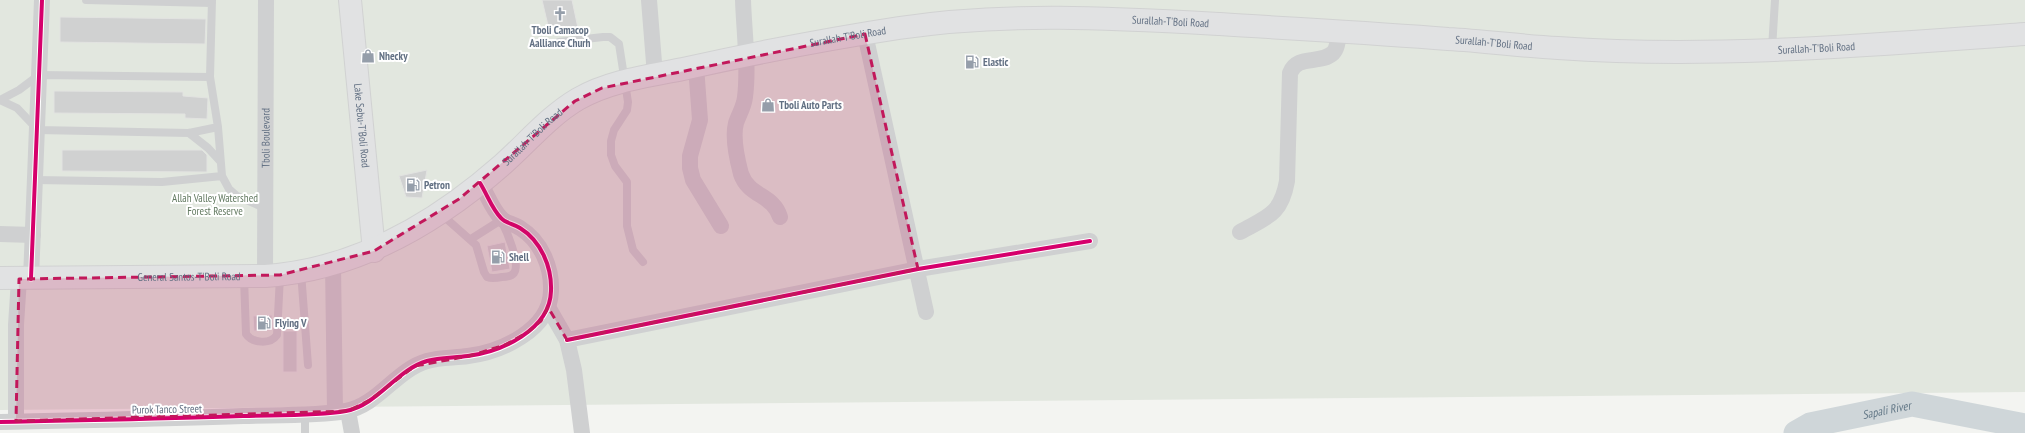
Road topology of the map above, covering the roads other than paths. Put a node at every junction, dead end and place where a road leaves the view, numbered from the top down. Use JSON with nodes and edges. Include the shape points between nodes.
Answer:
{"nodes":[{"id":1,"x":42,"y":0,"type":"edge"},
{"id":2,"x":86,"y":0,"type":"edge"},
{"id":3,"x":266,"y":0,"type":"edge"},
{"id":4,"x":350,"y":0,"type":"edge"},
{"id":5,"x":649,"y":0,"type":"edge"},
{"id":6,"x":743,"y":0,"type":"edge"},
{"id":7,"x":1775,"y":0,"type":"edge"},
{"id":8,"x":212,"y":1,"type":"edge"},
{"id":9,"x":1339,"y":32,"type":"junction"},
{"id":10,"x":865,"y":34,"type":"junction"},
{"id":11,"x":2025,"y":34,"type":"edge"},
{"id":12,"x":559,"y":42,"type":"dead end"},
{"id":13,"x":1772,"y":50,"type":"junction"},
{"id":14,"x":745,"y":55,"type":"junction"},
{"id":15,"x":696,"y":66,"type":"junction"},
{"id":16,"x":39,"y":75,"type":"junction"},
{"id":17,"x":655,"y":75,"type":"junction"},
{"id":18,"x":210,"y":77,"type":"junction"},
{"id":19,"x":625,"y":82,"type":"junction"},
{"id":20,"x":0,"y":100,"type":"edge"},
{"id":21,"x":218,"y":127,"type":"junction"},
{"id":22,"x":38,"y":130,"type":"junction"},
{"id":23,"x":189,"y":133,"type":"junction"},
{"id":24,"x":220,"y":161,"type":"junction"},
{"id":25,"x":222,"y":176,"type":"junction"},
{"id":26,"x":35,"y":180,"type":"junction"},
{"id":27,"x":480,"y":183,"type":"junction"},
{"id":28,"x":265,"y":208,"type":"junction"},
{"id":29,"x":440,"y":213,"type":"junction"},
{"id":30,"x":780,"y":217,"type":"dead end"},
{"id":31,"x":501,"y":220,"type":"junction"},
{"id":32,"x":721,"y":226,"type":"dead end"},
{"id":33,"x":1240,"y":232,"type":"dead end"},
{"id":34,"x":0,"y":234,"type":"edge"},
{"id":35,"x":33,"y":235,"type":"junction"},
{"id":36,"x":471,"y":239,"type":"junction"},
{"id":37,"x":1090,"y":241,"type":"dead end"},
{"id":38,"x":374,"y":251,"type":"junction"},
{"id":39,"x":643,"y":262,"type":"dead end"},
{"id":40,"x":333,"y":264,"type":"junction"},
{"id":41,"x":918,"y":269,"type":"junction"},
{"id":42,"x":301,"y":271,"type":"junction"},
{"id":43,"x":272,"y":276,"type":"junction"},
{"id":44,"x":244,"y":277,"type":"junction"},
{"id":45,"x":17,"y":279,"type":"edge"},
{"id":46,"x":548,"y":307,"type":"junction"},
{"id":47,"x":926,"y":312,"type":"dead end"},
{"id":48,"x":567,"y":340,"type":"junction"},
{"id":49,"x":308,"y":365,"type":"dead end"},
{"id":50,"x":341,"y":411,"type":"junction"},
{"id":51,"x":305,"y":413,"type":"junction"},
{"id":52,"x":16,"y":421,"type":"junction"},
{"id":53,"x":0,"y":422,"type":"edge"},
{"id":54,"x":305,"y":433,"type":"edge"},
{"id":55,"x":352,"y":433,"type":"edge"},
{"id":56,"x":582,"y":433,"type":"edge"}],
"edges":[{"from":1,"to":16,"type":"street"},
{"from":2,"to":8,"type":"lane"},
{"from":3,"to":28,"type":"street","name":"Tboli Boulevard"},
{"from":4,"to":38,"type":"main road","name":"Lake Sebu-T'Boli Road"},
{"from":5,"to":17,"type":"street"},
{"from":6,"to":14,"type":"street"},
{"from":7,"to":13,"type":"lane"},
{"from":8,"to":18,"type":"lane"},
{"from":9,"to":10,"type":"main road","name":"Surallah-T'Boli Road","via":[[1050,16],[968,21]]},
{"from":9,"to":13,"type":"main road","name":"Surallah-T'Boli Road","via":[[1622,52],[1713,53]]},
{"from":9,"to":33,"type":"street","via":[[1337,47],[1333,53],[1299,62],[1292,67],[1288,181],[1285,197],[1271,214]]},
{"from":10,"to":14,"type":"main road","name":"Surallah-T'Boli Road"},
{"from":10,"to":41,"type":"street"},
{"from":11,"to":13,"type":"main road","name":"Surallah-T'Boli Road"},
{"from":12,"to":19,"type":"lane","via":[[610,37],[619,44]]},
{"from":14,"to":15,"type":"main road","name":"Surallah-T'Boli Road"},
{"from":14,"to":30,"type":"street","via":[[746,97],[736,123],[736,151],[742,175],[749,186],[771,201]]},
{"from":15,"to":17,"type":"main road","name":"Surallah-T'Boli Road"},
{"from":15,"to":32,"type":"street","via":[[700,120],[690,156],[690,168],[693,180]]},
{"from":16,"to":18,"type":"lane"},
{"from":16,"to":20,"type":"lane"},
{"from":16,"to":22,"type":"street"},
{"from":17,"to":19,"type":"main road","name":"Surallah-T'Boli Road"},
{"from":18,"to":21,"type":"lane"},
{"from":19,"to":27,"type":"main road","name":"Surallah-T'Boli Road","via":[[602,88],[575,101]]},
{"from":19,"to":39,"type":"lane","via":[[627,110],[614,130],[611,141],[612,155],[614,166],[627,182],[627,226],[633,250]]},
{"from":20,"to":22,"type":"lane","via":[[17,108]]},
{"from":21,"to":23,"type":"lane"},
{"from":21,"to":24,"type":"lane"},
{"from":22,"to":23,"type":"lane"},
{"from":22,"to":26,"type":"street"},
{"from":23,"to":24,"type":"lane"},
{"from":24,"to":25,"type":"lane"},
{"from":25,"to":26,"type":"lane","via":[[162,182]]},
{"from":25,"to":28,"type":"lane","via":[[229,189],[237,196]]},
{"from":26,"to":35,"type":"street"},
{"from":27,"to":29,"type":"main road","name":"Surallah-T'Boli Road"},
{"from":27,"to":31,"type":"street"},
{"from":28,"to":43,"type":"street","name":"Tboli Boulevard"},
{"from":29,"to":36,"type":"lane"},
{"from":29,"to":38,"type":"main road","name":"Surallah-T'Boli Road"},
{"from":31,"to":36,"type":"lane"},
{"from":31,"to":36,"type":"lane","via":[[512,244],[515,267],[514,273],[510,276],[493,278],[485,275],[479,251]]},
{"from":31,"to":46,"type":"street","via":[[528,234],[544,254],[551,281]]},
{"from":34,"to":35,"type":"street"},
{"from":35,"to":45,"type":"street"},
{"from":37,"to":41,"type":"street"},
{"from":38,"to":40,"type":"main road","name":"General Santos-T'Boli Road"},
{"from":40,"to":42,"type":"main road","name":"General Santos-T'Boli Road"},
{"from":40,"to":50,"type":"street"},
{"from":41,"to":47,"type":"street"},
{"from":41,"to":48,"type":"street"},
{"from":42,"to":43,"type":"main road","name":"General Santos-T'Boli Road"},
{"from":42,"to":49,"type":"lane"},
{"from":43,"to":44,"type":"main road","name":"General Santos-T'Boli Road"},
{"from":43,"to":44,"type":"lane","via":[[277,335],[270,341],[258,342],[246,334]]},
{"from":44,"to":45,"type":"main road","name":"General Santos-T'Boli Road"},
{"from":45,"to":52,"type":"street"},
{"from":46,"to":48,"type":"street"},
{"from":46,"to":50,"type":"street","via":[[541,321],[505,345],[469,356],[429,361],[415,366],[370,400]]},
{"from":48,"to":56,"type":"street","via":[[574,370]]},
{"from":50,"to":51,"type":"street","name":"Purok Tanco Street"},
{"from":50,"to":55,"type":"street"},
{"from":51,"to":52,"type":"street","name":"Purok Tanco Street"},
{"from":51,"to":54,"type":"lane"},
{"from":52,"to":53,"type":"street","name":"Purok Tanco Street"}]}
